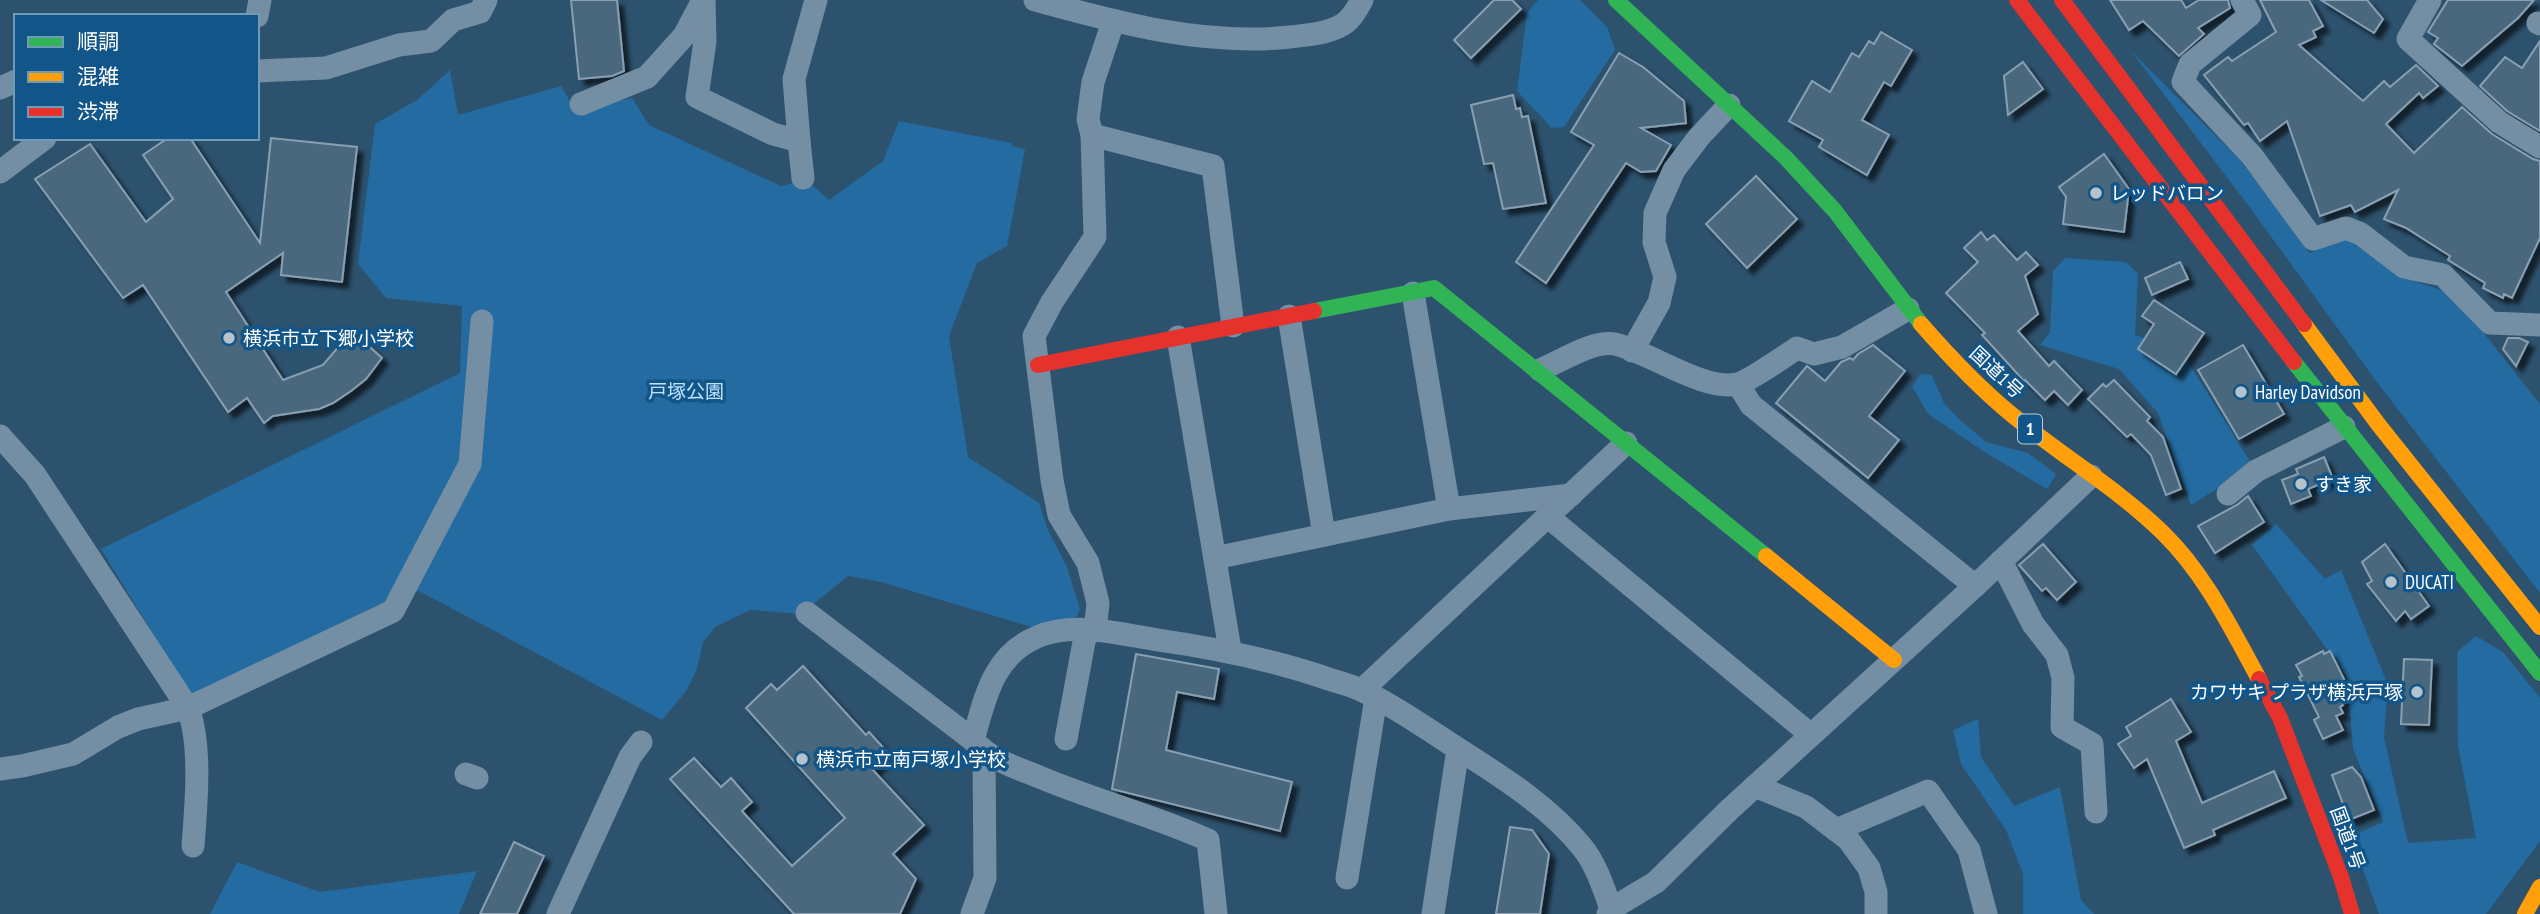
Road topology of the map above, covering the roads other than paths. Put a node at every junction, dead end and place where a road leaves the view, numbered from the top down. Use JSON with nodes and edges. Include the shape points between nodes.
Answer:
{"nodes":[{"id":1,"x":486,"y":0,"type":"edge"},
{"id":2,"x":703,"y":0,"type":"edge"},
{"id":3,"x":816,"y":0,"type":"edge"},
{"id":4,"x":1035,"y":0,"type":"edge"},
{"id":5,"x":1362,"y":0,"type":"edge"},
{"id":6,"x":1616,"y":0,"type":"edge"},
{"id":7,"x":2017,"y":0,"type":"edge"},
{"id":8,"x":2062,"y":0,"type":"edge"},
{"id":9,"x":2242,"y":0,"type":"edge"},
{"id":10,"x":2430,"y":0,"type":"edge"},
{"id":11,"x":1113,"y":22,"type":"junction"},
{"id":12,"x":259,"y":71,"type":"edge"},
{"id":13,"x":581,"y":104,"type":"dead end"},
{"id":14,"x":1729,"y":105,"type":"junction"},
{"id":15,"x":1092,"y":135,"type":"junction"},
{"id":16,"x":43,"y":140,"type":"edge"},
{"id":17,"x":799,"y":141,"type":"junction"},
{"id":18,"x":2540,"y":147,"type":"edge"},
{"id":19,"x":0,"y":172,"type":"edge"},
{"id":20,"x":803,"y":178,"type":"dead end"},
{"id":21,"x":1413,"y":293,"type":"junction"},
{"id":22,"x":1908,"y":309,"type":"junction"},
{"id":23,"x":1289,"y":316,"type":"junction"},
{"id":24,"x":482,"y":321,"type":"dead end"},
{"id":25,"x":2540,"y":325,"type":"edge"},
{"id":26,"x":1233,"y":326,"type":"junction"},
{"id":27,"x":1178,"y":337,"type":"junction"},
{"id":28,"x":1633,"y":351,"type":"junction"},
{"id":29,"x":1038,"y":365,"type":"junction"},
{"id":30,"x":1540,"y":370,"type":"junction"},
{"id":31,"x":1738,"y":384,"type":"junction"},
{"id":32,"x":2344,"y":427,"type":"junction"},
{"id":33,"x":0,"y":436,"type":"edge"},
{"id":34,"x":1626,"y":443,"type":"junction"},
{"id":35,"x":2091,"y":476,"type":"junction"},
{"id":36,"x":2228,"y":494,"type":"dead end"},
{"id":37,"x":1571,"y":495,"type":"junction"},
{"id":38,"x":1449,"y":509,"type":"junction"},
{"id":39,"x":1547,"y":516,"type":"junction"},
{"id":40,"x":1324,"y":535,"type":"junction"},
{"id":41,"x":1215,"y":558,"type":"junction"},
{"id":42,"x":2001,"y":561,"type":"junction"},
{"id":43,"x":1975,"y":586,"type":"junction"},
{"id":44,"x":807,"y":613,"type":"dead end"},
{"id":45,"x":2540,"y":627,"type":"edge"},
{"id":46,"x":1090,"y":631,"type":"junction"},
{"id":47,"x":1230,"y":650,"type":"junction"},
{"id":48,"x":1894,"y":660,"type":"junction"},
{"id":49,"x":2540,"y":673,"type":"edge"},
{"id":50,"x":1369,"y":694,"type":"junction"},
{"id":51,"x":188,"y":708,"type":"junction"},
{"id":52,"x":1811,"y":734,"type":"junction"},
{"id":53,"x":1066,"y":739,"type":"dead end"},
{"id":54,"x":641,"y":742,"type":"dead end"},
{"id":55,"x":978,"y":747,"type":"junction"},
{"id":56,"x":1458,"y":749,"type":"junction"},
{"id":57,"x":0,"y":769,"type":"edge"},
{"id":58,"x":1755,"y":786,"type":"junction"},
{"id":59,"x":2096,"y":812,"type":"dead end"},
{"id":60,"x":1836,"y":830,"type":"junction"},
{"id":61,"x":194,"y":846,"type":"dead end"},
{"id":62,"x":1347,"y":878,"type":"dead end"},
{"id":63,"x":2540,"y":887,"type":"edge"},
{"id":64,"x":1610,"y":912,"type":"edge"},
{"id":65,"x":558,"y":914,"type":"edge"},
{"id":66,"x":972,"y":914,"type":"edge"},
{"id":67,"x":1216,"y":914,"type":"edge"},
{"id":68,"x":1433,"y":914,"type":"edge"},
{"id":69,"x":1876,"y":914,"type":"edge"},
{"id":70,"x":1986,"y":914,"type":"edge"},
{"id":71,"x":2352,"y":914,"type":"edge"},
{"id":72,"x":2525,"y":914,"type":"edge"}],
"edges":[{"from":1,"to":12,"type":"street","via":[[480,12],[453,20],[431,41],[399,45],[326,68]]},
{"from":2,"to":13,"type":"street","via":[[684,36],[647,77]]},
{"from":2,"to":17,"type":"street","via":[[705,41],[697,97],[773,134]]},
{"from":3,"to":17,"type":"street","via":[[794,79]]},
{"from":4,"to":11,"type":"street"},
{"from":5,"to":11,"type":"street","via":[[1344,24],[1320,33],[1279,38],[1184,35]]},
{"from":6,"to":14,"type":"main road","name":"国道1号","number":"1"},
{"from":7,"to":32,"type":"main road"},
{"from":8,"to":45,"type":"main road","via":[[2378,424]]},
{"from":9,"to":25,"type":"street","via":[[2250,15],[2190,64],[2183,82],[2252,156],[2313,239],[2346,228],[2404,267],[2443,275],[2490,323]]},
{"from":10,"to":18,"type":"street","via":[[2409,39],[2499,122]]},
{"from":11,"to":15,"type":"street","via":[[1093,82],[1088,119]]},
{"from":14,"to":22,"type":"main road","name":"国道1号","number":"1","via":[[1835,211]]},
{"from":14,"to":28,"type":"street","via":[[1674,170],[1655,213],[1654,242],[1665,277],[1660,303]]},
{"from":15,"to":26,"type":"street","via":[[1213,166]]},
{"from":15,"to":29,"type":"street","via":[[1095,237],[1034,336]]},
{"from":16,"to":19,"type":"street"},
{"from":17,"to":20,"type":"street"},
{"from":21,"to":23,"type":"main road"},
{"from":21,"to":30,"type":"main road","via":[[1434,288]]},
{"from":21,"to":38,"type":"street"},
{"from":22,"to":31,"type":"street","via":[[1842,346],[1814,354],[1797,348]]},
{"from":22,"to":35,"type":"main road","name":"国道1号","number":"1","via":[[1967,374]]},
{"from":23,"to":26,"type":"main road"},
{"from":23,"to":40,"type":"street"},
{"from":24,"to":51,"type":"street","via":[[470,464],[393,611]]},
{"from":26,"to":27,"type":"main road"},
{"from":27,"to":29,"type":"main road"},
{"from":27,"to":41,"type":"street"},
{"from":28,"to":30,"type":"street","via":[[1614,344],[1588,346]]},
{"from":28,"to":31,"type":"street","via":[[1689,374]]},
{"from":29,"to":46,"type":"street","via":[[1059,515],[1088,563],[1098,603]]},
{"from":30,"to":34,"type":"main road"},
{"from":31,"to":43,"type":"street","via":[[1751,405]]},
{"from":32,"to":36,"type":"street","via":[[2256,471]]},
{"from":32,"to":49,"type":"main road"},
{"from":33,"to":51,"type":"street","via":[[35,475]]},
{"from":34,"to":37,"type":"street"},
{"from":34,"to":48,"type":"main road"},
{"from":35,"to":42,"type":"street"},
{"from":35,"to":71,"type":"main road","name":"国道1号","number":"1","via":[[2163,533],[2219,606],[2280,718]]},
{"from":37,"to":38,"type":"street"},
{"from":37,"to":39,"type":"street"},
{"from":38,"to":40,"type":"street"},
{"from":39,"to":50,"type":"street"},
{"from":39,"to":52,"type":"street"},
{"from":40,"to":41,"type":"street"},
{"from":41,"to":47,"type":"street"},
{"from":42,"to":43,"type":"street"},
{"from":42,"to":59,"type":"street","via":[[2033,624],[2057,655],[2063,678],[2063,727],[2092,744]]},
{"from":43,"to":48,"type":"street"},
{"from":44,"to":55,"type":"street"},
{"from":46,"to":47,"type":"street"},
{"from":46,"to":53,"type":"street"},
{"from":46,"to":55,"type":"street","via":[[1038,636],[1017,649],[993,676]]},
{"from":47,"to":50,"type":"street"},
{"from":48,"to":52,"type":"street"},
{"from":50,"to":56,"type":"street"},
{"from":50,"to":62,"type":"street"},
{"from":51,"to":57,"type":"street","via":[[118,727],[73,754]]},
{"from":51,"to":61,"type":"street","via":[[197,787]]},
{"from":52,"to":58,"type":"street"},
{"from":54,"to":65,"type":"street"},
{"from":55,"to":66,"type":"street","via":[[985,878]]},
{"from":55,"to":67,"type":"street","via":[[1074,792],[1208,840]]},
{"from":56,"to":64,"type":"street","via":[[1558,820],[1584,849],[1601,881]]},
{"from":56,"to":68,"type":"street"},
{"from":58,"to":60,"type":"street","via":[[1806,807]]},
{"from":58,"to":64,"type":"street","via":[[1656,882]]},
{"from":60,"to":69,"type":"street","via":[[1869,868]]},
{"from":60,"to":70,"type":"street","via":[[1928,791],[1969,850]]},
{"from":63,"to":72,"type":"main road"}]}
